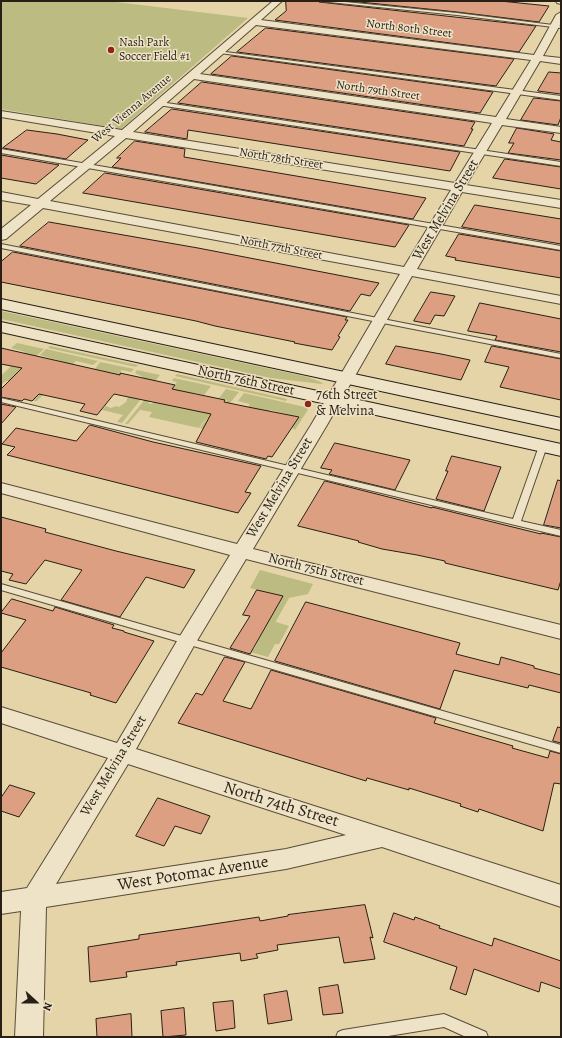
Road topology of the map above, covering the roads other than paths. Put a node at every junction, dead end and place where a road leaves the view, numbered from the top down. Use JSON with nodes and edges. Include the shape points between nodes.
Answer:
{"nodes":[{"id":1,"x":278,"y":1,"type":"edge"},
{"id":2,"x":321,"y":1,"type":"edge"},
{"id":3,"x":254,"y":22,"type":"junction"},
{"id":4,"x":559,"y":23,"type":"edge"},
{"id":5,"x":220,"y":52,"type":"junction"},
{"id":6,"x":537,"y":58,"type":"junction"},
{"id":7,"x":561,"y":61,"type":"edge"},
{"id":8,"x":191,"y":76,"type":"junction"},
{"id":9,"x":517,"y":92,"type":"junction"},
{"id":10,"x":561,"y":98,"type":"edge"},
{"id":11,"x":160,"y":104,"type":"junction"},
{"id":12,"x":1,"y":114,"type":"edge"},
{"id":13,"x":499,"y":122,"type":"junction"},
{"id":14,"x":561,"y":130,"type":"edge"},
{"id":15,"x":122,"y":134,"type":"junction"},
{"id":16,"x":1,"y":151,"type":"edge"},
{"id":17,"x":481,"y":152,"type":"junction"},
{"id":18,"x":561,"y":164,"type":"edge"},
{"id":19,"x":84,"y":166,"type":"junction"},
{"id":20,"x":460,"y":187,"type":"junction"},
{"id":21,"x":1,"y":196,"type":"edge"},
{"id":22,"x":40,"y":203,"type":"junction"},
{"id":23,"x":561,"y":204,"type":"edge"},
{"id":24,"x":436,"y":226,"type":"junction"},
{"id":25,"x":1,"y":236,"type":"edge"},
{"id":26,"x":1,"y":246,"type":"edge"},
{"id":27,"x":561,"y":248,"type":"edge"},
{"id":28,"x":408,"y":272,"type":"junction"},
{"id":29,"x":561,"y":300,"type":"edge"},
{"id":30,"x":1,"y":304,"type":"edge"},
{"id":31,"x":379,"y":320,"type":"junction"},
{"id":32,"x":1,"y":327,"type":"edge"},
{"id":33,"x":561,"y":356,"type":"edge"},
{"id":34,"x":347,"y":378,"type":"junction"},
{"id":35,"x":1,"y":400,"type":"edge"},
{"id":36,"x":333,"y":401,"type":"junction"},
{"id":37,"x":561,"y":424,"type":"edge"},
{"id":38,"x":552,"y":448,"type":"edge"},
{"id":39,"x":292,"y":470,"type":"junction"},
{"id":40,"x":1,"y":488,"type":"edge"},
{"id":41,"x":516,"y":522,"type":"junction"},
{"id":42,"x":561,"y":532,"type":"edge"},
{"id":43,"x":242,"y":552,"type":"junction"},
{"id":44,"x":1,"y":586,"type":"edge"},
{"id":45,"x":561,"y":632,"type":"edge"},
{"id":46,"x":187,"y":641,"type":"junction"},
{"id":47,"x":1,"y":715,"type":"edge"},
{"id":48,"x":561,"y":749,"type":"edge"},
{"id":49,"x":122,"y":755,"type":"junction"},
{"id":50,"x":383,"y":837,"type":"junction"},
{"id":51,"x":561,"y":896,"type":"edge"},
{"id":52,"x":34,"y":898,"type":"junction"},
{"id":53,"x":1,"y":903,"type":"edge"},
{"id":54,"x":29,"y":1037,"type":"edge"},
{"id":55,"x":343,"y":1037,"type":"edge"},
{"id":56,"x":481,"y":1037,"type":"edge"}],
"edges":[{"from":1,"to":3,"type":"street","name":"West Vienna Avenue"},
{"from":2,"to":4,"type":"lane"},
{"from":3,"to":5,"type":"street","name":"West Vienna Avenue"},
{"from":3,"to":6,"type":"street","name":"North 80th Street"},
{"from":4,"to":6,"type":"street","name":"West Melvina Street"},
{"from":5,"to":8,"type":"street","name":"West Vienna Avenue"},
{"from":5,"to":9,"type":"lane"},
{"from":6,"to":7,"type":"street","name":"North 80th Street"},
{"from":6,"to":9,"type":"street","name":"West Melvina Street"},
{"from":8,"to":11,"type":"street","name":"West Vienna Avenue"},
{"from":8,"to":13,"type":"street","name":"North 79th Street"},
{"from":9,"to":10,"type":"lane"},
{"from":9,"to":13,"type":"street","name":"West Melvina Street"},
{"from":11,"to":15,"type":"street","name":"West Vienna Avenue"},
{"from":11,"to":17,"type":"lane"},
{"from":12,"to":15,"type":"street","name":"North 78th Street"},
{"from":13,"to":14,"type":"street","name":"North 79th Street"},
{"from":13,"to":17,"type":"street","name":"West Melvina Street"},
{"from":15,"to":19,"type":"street","name":"West Vienna Avenue"},
{"from":15,"to":20,"type":"street","name":"North 78th Street"},
{"from":16,"to":19,"type":"lane"},
{"from":17,"to":18,"type":"lane"},
{"from":17,"to":20,"type":"street","name":"West Melvina Street"},
{"from":19,"to":22,"type":"street","name":"West Vienna Avenue"},
{"from":19,"to":24,"type":"lane"},
{"from":20,"to":23,"type":"street","name":"North 78th Street"},
{"from":20,"to":24,"type":"street","name":"West Melvina Street"},
{"from":21,"to":22,"type":"street","name":"North 77th Street"},
{"from":22,"to":25,"type":"street","name":"West Vienna Avenue"},
{"from":22,"to":28,"type":"street","name":"North 77th Street"},
{"from":24,"to":27,"type":"lane"},
{"from":24,"to":28,"type":"street","name":"West Melvina Street"},
{"from":26,"to":31,"type":"lane"},
{"from":28,"to":29,"type":"street","name":"North 77th Street"},
{"from":28,"to":31,"type":"street","name":"West Melvina Street"},
{"from":30,"to":34,"type":"main road","name":"North 76th Street"},
{"from":31,"to":33,"type":"lane"},
{"from":31,"to":34,"type":"street","name":"West Melvina Street"},
{"from":32,"to":36,"type":"main road","name":"North 76th Street"},
{"from":34,"to":36,"type":"street","name":"West Melvina Street"},
{"from":34,"to":37,"type":"main road","name":"North 76th Street"},
{"from":35,"to":39,"type":"lane"},
{"from":36,"to":38,"type":"main road","name":"North 76th Street"},
{"from":36,"to":39,"type":"street","name":"West Melvina Street"},
{"from":38,"to":41,"type":"lane"},
{"from":39,"to":41,"type":"lane"},
{"from":39,"to":43,"type":"street","name":"West Melvina Street"},
{"from":40,"to":43,"type":"street","name":"North 75th Street"},
{"from":41,"to":42,"type":"lane"},
{"from":43,"to":45,"type":"street","name":"North 75th Street"},
{"from":43,"to":46,"type":"street","name":"West Melvina Street"},
{"from":44,"to":46,"type":"lane"},
{"from":46,"to":48,"type":"lane"},
{"from":46,"to":49,"type":"street","name":"West Melvina Street"},
{"from":47,"to":49,"type":"street","name":"North 74th Street"},
{"from":49,"to":50,"type":"street","name":"North 74th Street"},
{"from":49,"to":52,"type":"street","name":"West Melvina Street"},
{"from":50,"to":51,"type":"street","name":"North 74th Street"},
{"from":50,"to":52,"type":"street","name":"West Potomac Avenue","via":[[286,859]]},
{"from":52,"to":53,"type":"street","name":"West Potomac Avenue"},
{"from":52,"to":54,"type":"street"},
{"from":55,"to":56,"type":"lane","via":[[444,1020]]}]}
